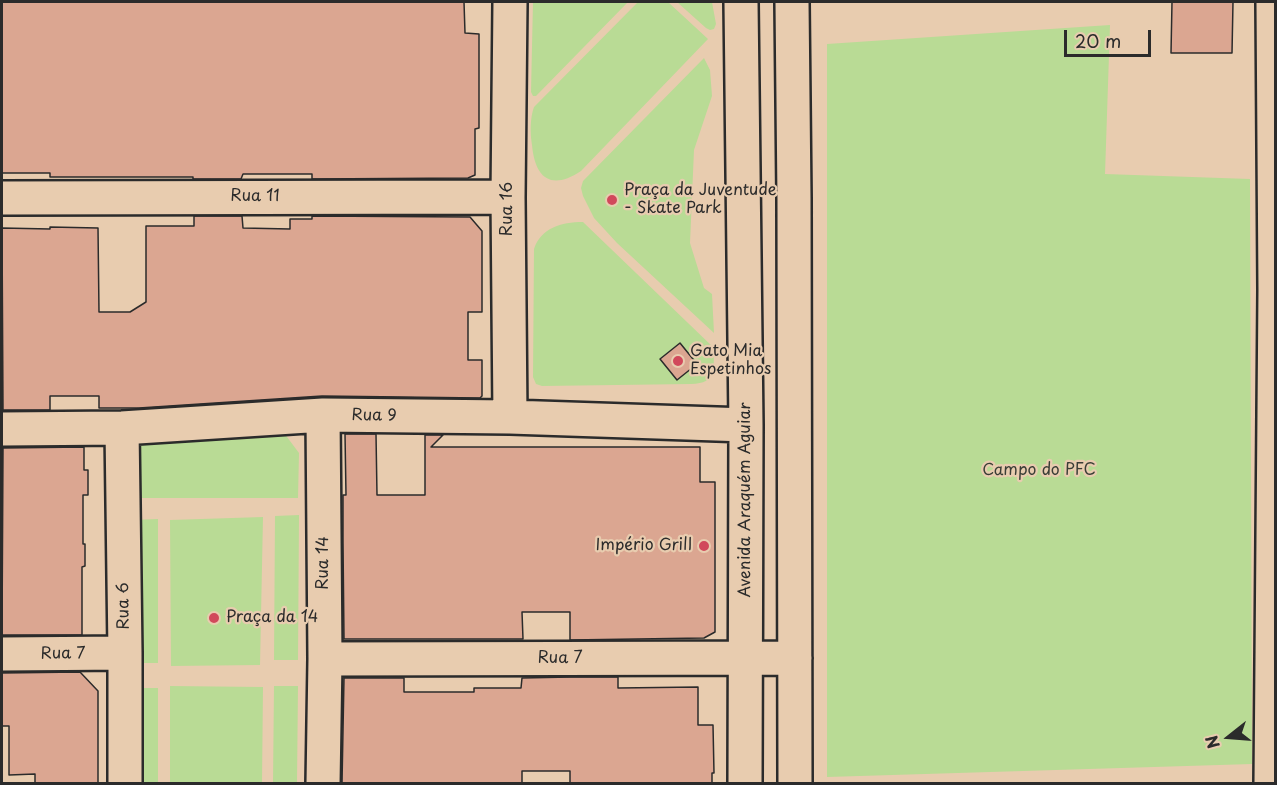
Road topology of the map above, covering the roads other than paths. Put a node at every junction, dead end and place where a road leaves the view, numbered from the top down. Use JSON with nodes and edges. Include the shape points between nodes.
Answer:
{"nodes":[{"id":1,"x":510,"y":2,"type":"edge"},
{"id":2,"x":741,"y":2,"type":"edge"},
{"id":3,"x":792,"y":2,"type":"edge"},
{"id":4,"x":1274,"y":2,"type":"edge"},
{"id":5,"x":1275,"y":90,"type":"edge"},
{"id":6,"x":508,"y":196,"type":"junction"},
{"id":7,"x":2,"y":198,"type":"edge"},
{"id":8,"x":745,"y":199,"type":"junction"},
{"id":9,"x":794,"y":199,"type":"junction"},
{"id":10,"x":1275,"y":290,"type":"edge"},
{"id":11,"x":323,"y":415,"type":"junction"},
{"id":12,"x":510,"y":417,"type":"junction"},
{"id":13,"x":746,"y":425,"type":"junction"},
{"id":14,"x":122,"y":428,"type":"junction"},
{"id":15,"x":2,"y":429,"type":"edge"},
{"id":16,"x":125,"y":652,"type":"junction"},
{"id":17,"x":2,"y":654,"type":"edge"},
{"id":18,"x":746,"y":658,"type":"junction"},
{"id":19,"x":795,"y":658,"type":"junction"},
{"id":20,"x":325,"y":659,"type":"junction"},
{"id":21,"x":124,"y":783,"type":"edge"},
{"id":22,"x":323,"y":783,"type":"edge"},
{"id":23,"x":745,"y":783,"type":"edge"},
{"id":24,"x":795,"y":783,"type":"edge"},
{"id":25,"x":1271,"y":783,"type":"edge"}],
"edges":[{"from":1,"to":6,"type":"street","name":"Rua 16"},
{"from":2,"to":8,"type":"street","name":"Avenida Araquém Aguiar"},
{"from":3,"to":9,"type":"street"},
{"from":4,"to":5,"type":"street"},
{"from":5,"to":10,"type":"street"},
{"from":6,"to":7,"type":"street","name":"Rua 11"},
{"from":6,"to":12,"type":"street","name":"Rua 16"},
{"from":8,"to":9,"type":"street"},
{"from":8,"to":13,"type":"street","name":"Avenida Araquém Aguiar"},
{"from":9,"to":19,"type":"street"},
{"from":10,"to":25,"type":"street"},
{"from":11,"to":12,"type":"street","name":"Rua 9"},
{"from":11,"to":14,"type":"street","name":"Rua 9"},
{"from":11,"to":20,"type":"street","name":"Rua 14"},
{"from":12,"to":13,"type":"street","name":"Rua 9"},
{"from":13,"to":18,"type":"street","name":"Avenida Araquém Aguiar"},
{"from":14,"to":15,"type":"street","name":"Rua 9"},
{"from":14,"to":16,"type":"street","name":"Rua 6"},
{"from":16,"to":17,"type":"street","name":"Rua 7"},
{"from":16,"to":21,"type":"street","name":"Rua 6"},
{"from":18,"to":19,"type":"street","name":"Rua 7"},
{"from":18,"to":20,"type":"street","name":"Rua 7"},
{"from":18,"to":23,"type":"street","name":"Avenida Araquém Aguiar"},
{"from":19,"to":24,"type":"street"},
{"from":20,"to":22,"type":"street","name":"Rua 14"}]}
